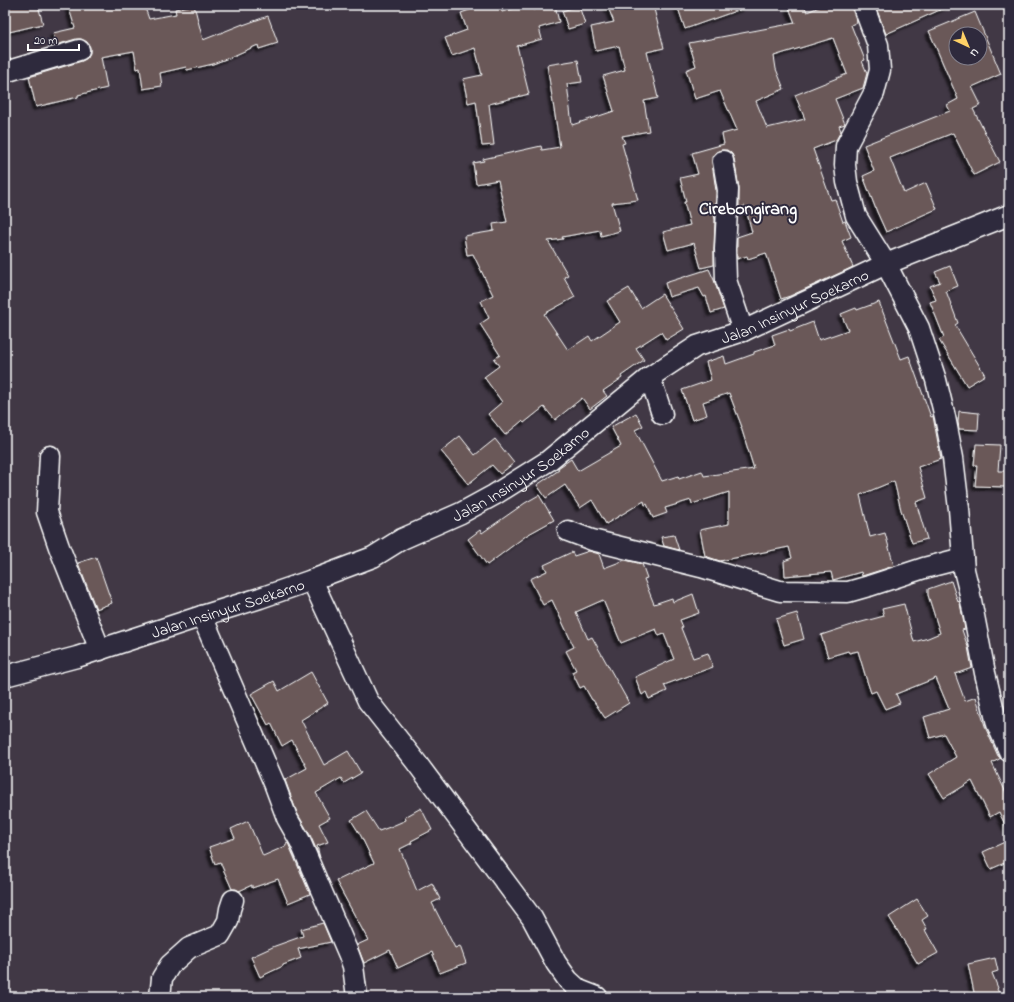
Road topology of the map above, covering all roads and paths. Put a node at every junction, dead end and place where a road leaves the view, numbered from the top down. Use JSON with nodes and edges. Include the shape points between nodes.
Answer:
{"nodes":[{"id":1,"x":863,"y":5,"type":"edge"},
{"id":2,"x":79,"y":50,"type":"dead end"},
{"id":3,"x":5,"y":72,"type":"edge"},
{"id":4,"x":723,"y":161,"type":"dead end"},
{"id":5,"x":1009,"y":215,"type":"edge"},
{"id":6,"x":886,"y":264,"type":"junction"},
{"id":7,"x":743,"y":331,"type":"junction"},
{"id":8,"x":650,"y":377,"type":"junction"},
{"id":9,"x":662,"y":414,"type":"dead end"},
{"id":10,"x":50,"y":456,"type":"dead end"},
{"id":11,"x":568,"y":531,"type":"dead end"},
{"id":12,"x":963,"y":563,"type":"junction"},
{"id":13,"x":312,"y":580,"type":"junction"},
{"id":14,"x":202,"y":616,"type":"junction"},
{"id":15,"x":100,"y":650,"type":"junction"},
{"id":16,"x":5,"y":676,"type":"edge"},
{"id":17,"x":1009,"y":751,"type":"edge"},
{"id":18,"x":233,"y":900,"type":"dead end"},
{"id":19,"x":160,"y":997,"type":"edge"},
{"id":20,"x":357,"y":997,"type":"edge"},
{"id":21,"x":598,"y":997,"type":"edge"}],
"edges":[{"from":1,"to":6,"type":"street","via":[[878,45],[880,70],[874,93],[846,146],[845,165],[856,216]]},
{"from":2,"to":3,"type":"street"},
{"from":4,"to":7,"type":"street","via":[[728,190],[726,280]]},
{"from":5,"to":6,"type":"street","name":"Jalan Insinyur Soekarno"},
{"from":6,"to":7,"type":"street","name":"Jalan Insinyur Soekarno"},
{"from":6,"to":12,"type":"street","via":[[919,328],[938,387],[953,458]]},
{"from":7,"to":8,"type":"street","name":"Jalan Insinyur Soekarno","via":[[697,346]]},
{"from":8,"to":9,"type":"street"},
{"from":8,"to":13,"type":"street","name":"Jalan Insinyur Soekarno","via":[[548,461],[494,495],[402,539],[373,557]]},
{"from":10,"to":15,"type":"street","via":[[47,512]]},
{"from":11,"to":12,"type":"street","via":[[592,540],[700,567],[780,591],[848,592],[924,568]]},
{"from":12,"to":17,"type":"street","via":[[997,724]]},
{"from":13,"to":14,"type":"street","name":"Jalan Insinyur Soekarno"},
{"from":13,"to":21,"type":"street","via":[[368,700],[532,918],[568,980],[579,990]]},
{"from":14,"to":15,"type":"street","name":"Jalan Insinyur Soekarno"},
{"from":14,"to":20,"type":"street","via":[[287,818],[300,841],[349,955]]},
{"from":15,"to":16,"type":"street","name":"Jalan Insinyur Soekarno"},
{"from":18,"to":19,"type":"street","via":[[228,921],[220,935],[189,948],[170,965],[162,978]]}]}
